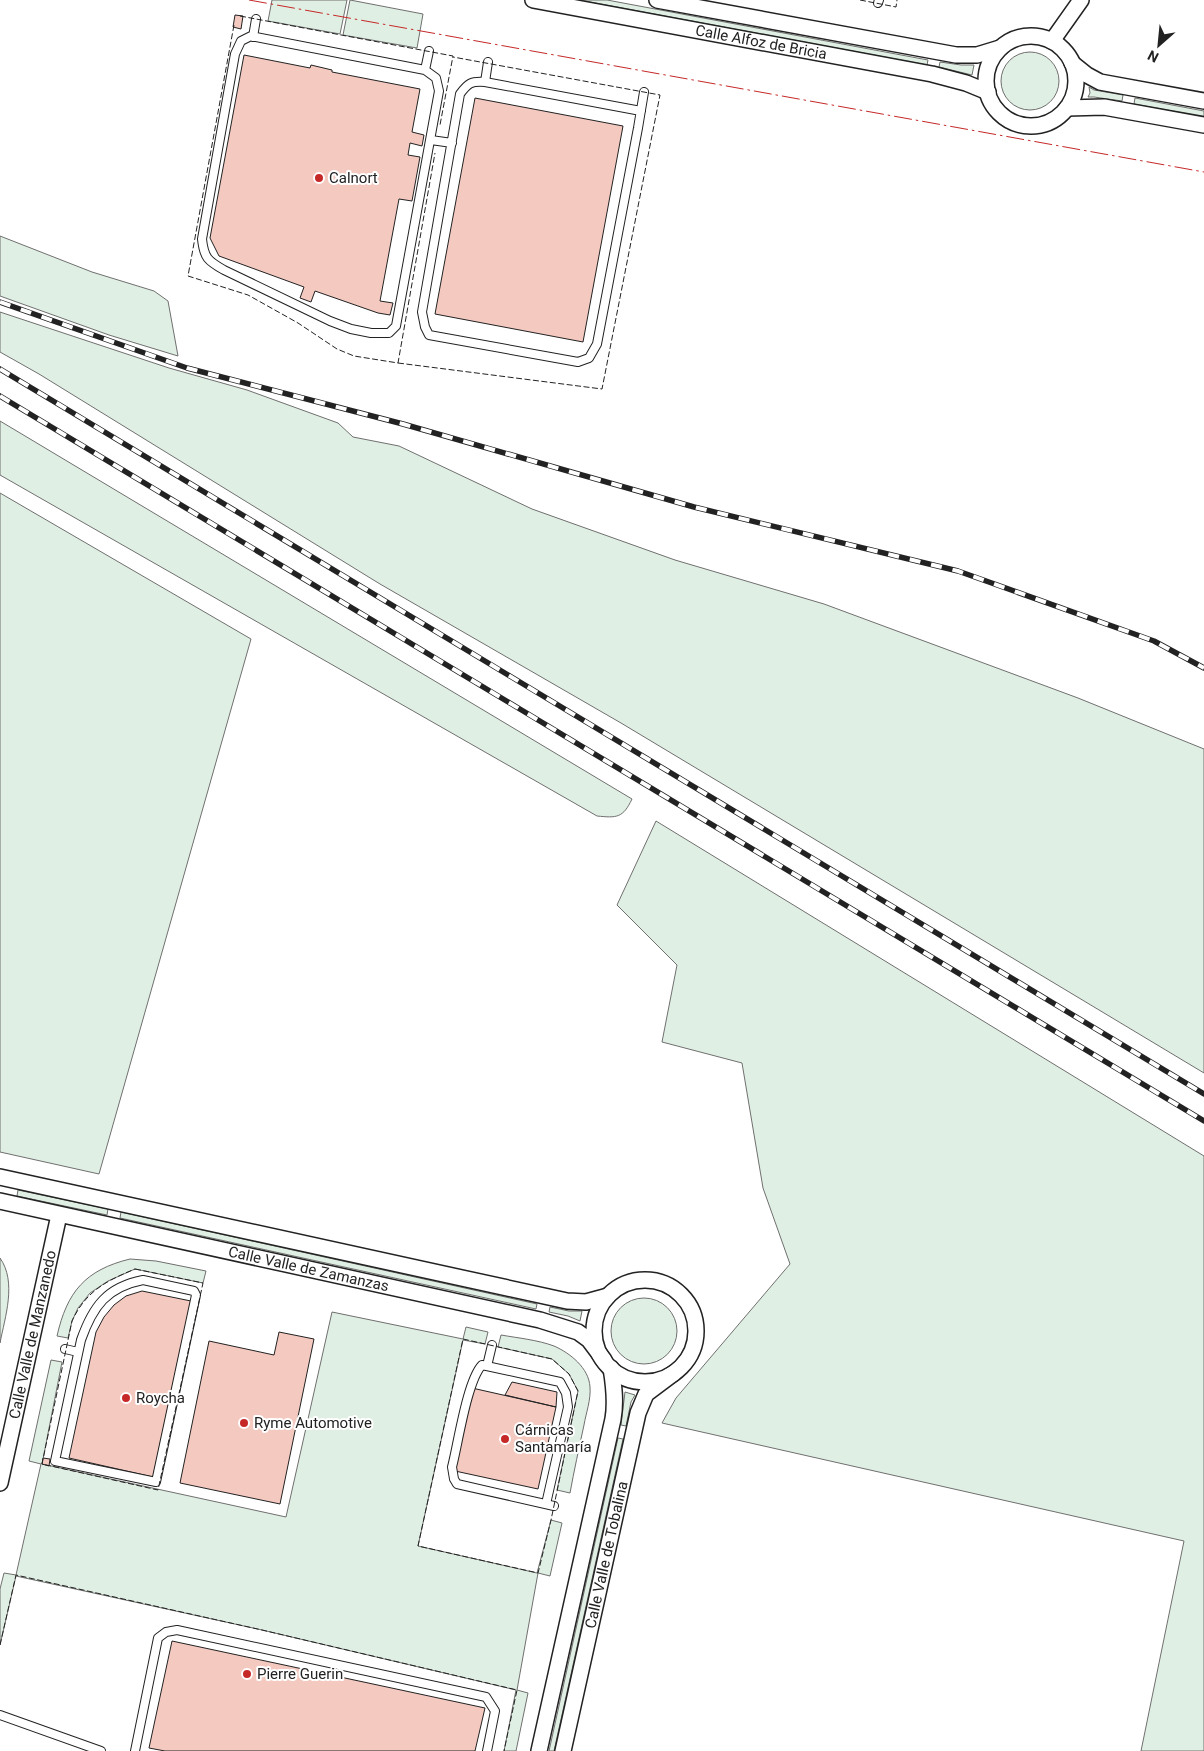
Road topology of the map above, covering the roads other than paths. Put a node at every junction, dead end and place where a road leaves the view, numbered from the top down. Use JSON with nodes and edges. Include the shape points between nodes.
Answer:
{"nodes":[{"id":1,"x":533,"y":0,"type":"edge"},
{"id":2,"x":657,"y":0,"type":"edge"},
{"id":3,"x":1081,"y":0,"type":"edge"},
{"id":4,"x":256,"y":19,"type":"dead end"},
{"id":5,"x":253,"y":37,"type":"junction"},
{"id":6,"x":1052,"y":41,"type":"junction"},
{"id":7,"x":1000,"y":48,"type":"junction"},
{"id":8,"x":429,"y":51,"type":"dead end"},
{"id":9,"x":488,"y":62,"type":"dead end"},
{"id":10,"x":1072,"y":63,"type":"junction"},
{"id":11,"x":426,"y":70,"type":"junction"},
{"id":12,"x":485,"y":82,"type":"junction"},
{"id":13,"x":644,"y":92,"type":"dead end"},
{"id":14,"x":988,"y":92,"type":"junction"},
{"id":15,"x":1204,"y":101,"type":"edge"},
{"id":16,"x":1067,"y":108,"type":"junction"},
{"id":17,"x":641,"y":111,"type":"junction"},
{"id":18,"x":1204,"y":126,"type":"edge"},
{"id":19,"x":430,"y":140,"type":"junction"},
{"id":20,"x":452,"y":143,"type":"junction"},
{"id":21,"x":0,"y":1178,"type":"edge"},
{"id":22,"x":0,"y":1201,"type":"edge"},
{"id":23,"x":59,"y":1214,"type":"junction"},
{"id":24,"x":608,"y":1296,"type":"junction"},
{"id":25,"x":492,"y":1345,"type":"dead end"},
{"id":26,"x":65,"y":1349,"type":"dead end"},
{"id":27,"x":78,"y":1352,"type":"junction"},
{"id":28,"x":607,"y":1364,"type":"junction"},
{"id":29,"x":487,"y":1366,"type":"junction"},
{"id":30,"x":674,"y":1373,"type":"junction"},
{"id":31,"x":0,"y":1483,"type":"edge"},
{"id":32,"x":0,"y":1715,"type":"edge"},
{"id":33,"x":101,"y":1751,"type":"edge"},
{"id":34,"x":135,"y":1751,"type":"edge"},
{"id":35,"x":487,"y":1751,"type":"edge"},
{"id":36,"x":539,"y":1751,"type":"edge"},
{"id":37,"x":564,"y":1751,"type":"edge"}],
"edges":[{"from":1,"to":14,"type":"street","name":"Calle Alfoz de Bricia","via":[[932,74]]},
{"from":2,"to":7,"type":"street","name":"Calle Alfoz de Bricia","via":[[956,55],[977,55]]},
{"from":3,"to":6,"type":"street"},
{"from":4,"to":5,"type":"lane"},
{"from":5,"to":11,"type":"lane"},
{"from":5,"to":19,"type":"lane","via":[[240,41],[235,54],[202,239],[210,262],[351,329],[389,332],[396,326]]},
{"from":6,"to":7,"type":"street","via":[[1030,36]]},
{"from":6,"to":10,"type":"street","via":[[1061,47]]},
{"from":7,"to":14,"type":"street","via":[[988,68]]},
{"from":8,"to":11,"type":"lane"},
{"from":9,"to":12,"type":"lane"},
{"from":10,"to":15,"type":"street","via":[[1100,82]]},
{"from":10,"to":16,"type":"street","via":[[1076,86]]},
{"from":11,"to":19,"type":"lane","via":[[436,78],[439,91]]},
{"from":12,"to":17,"type":"lane"},
{"from":12,"to":20,"type":"lane","via":[[468,84],[460,94]]},
{"from":13,"to":17,"type":"lane"},
{"from":14,"to":16,"type":"street","via":[[1000,113],[1022,125],[1047,123]]},
{"from":16,"to":18,"type":"street","via":[[1104,107]]},
{"from":17,"to":20,"type":"lane","via":[[597,344],[589,358],[578,362],[429,335],[422,312]]},
{"from":19,"to":20,"type":"lane"},
{"from":21,"to":24,"type":"street","name":"Calle Valle de Zamanzas","via":[[567,1302],[586,1302]]},
{"from":22,"to":23,"type":"street","name":"Calle Valle de Zamanzas"},
{"from":23,"to":28,"type":"street","name":"Calle Valle de Zamanzas","via":[[561,1325],[588,1340]]},
{"from":23,"to":31,"type":"street","name":"Calle Valle de Manzanedo"},
{"from":24,"to":28,"type":"street","via":[[597,1314],[595,1329],[596,1341]]},
{"from":24,"to":30,"type":"street","via":[[623,1285],[643,1280],[666,1285],[682,1296],[694,1317],[695,1342],[683,1365]]},
{"from":25,"to":29,"type":"lane"},
{"from":26,"to":27,"type":"lane"},
{"from":27,"to":27,"type":"lane","via":[[55,1461],[156,1482],[196,1295],[194,1291],[143,1280],[127,1283],[97,1306],[86,1325]]},
{"from":28,"to":30,"type":"street","via":[[620,1375],[641,1381],[664,1378]]},
{"from":28,"to":36,"type":"street","name":"Calle Valle de Tobalina","via":[[615,1408]]},
{"from":29,"to":29,"type":"lane","via":[[560,1382],[566,1393],[568,1407],[550,1505],[457,1484],[454,1479],[452,1467],[472,1384],[482,1365]]},
{"from":30,"to":37,"type":"street","name":"Calle Valle de Tobalina","via":[[646,1394],[638,1413]]},
{"from":32,"to":33,"type":"lane"},
{"from":34,"to":35,"type":"lane","via":[[158,1638],[177,1630],[486,1697],[495,1711]]}]}
